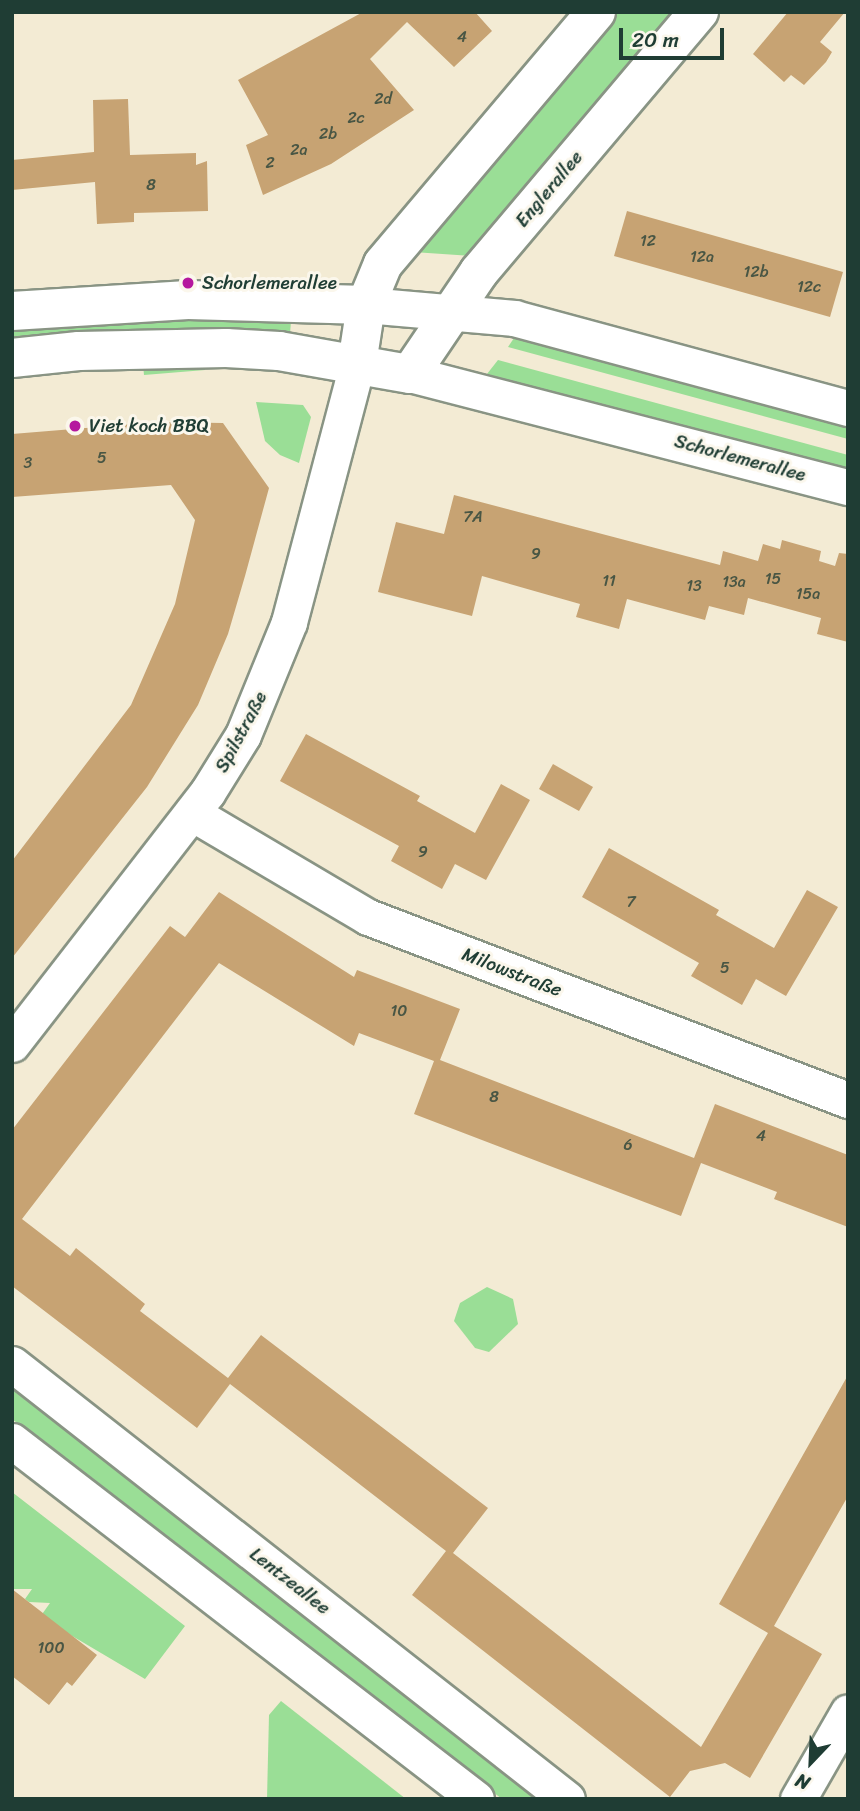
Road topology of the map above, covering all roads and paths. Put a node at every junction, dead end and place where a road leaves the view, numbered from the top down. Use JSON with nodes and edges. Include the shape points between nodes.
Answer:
{"nodes":[{"id":1,"x":596,"y":12,"type":"edge"},
{"id":2,"x":699,"y":12,"type":"edge"},
{"id":3,"x":366,"y":305,"type":"junction"},
{"id":4,"x":450,"y":310,"type":"junction"},
{"id":5,"x":12,"y":311,"type":"edge"},
{"id":6,"x":12,"y":358,"type":"edge"},
{"id":7,"x":356,"y":363,"type":"junction"},
{"id":8,"x":410,"y":374,"type":"junction"},
{"id":9,"x":848,"y":408,"type":"edge"},
{"id":10,"x":848,"y":487,"type":"edge"},
{"id":11,"x":192,"y":813,"type":"junction"},
{"id":12,"x":12,"y":1044,"type":"edge"},
{"id":13,"x":848,"y":1100,"type":"edge"},
{"id":14,"x":12,"y":1364,"type":"edge"},
{"id":15,"x":12,"y":1441,"type":"edge"},
{"id":16,"x":848,"y":1712,"type":"edge"},
{"id":17,"x":475,"y":1799,"type":"edge"},
{"id":18,"x":567,"y":1799,"type":"edge"},
{"id":19,"x":798,"y":1799,"type":"edge"}],
"edges":[{"from":1,"to":3,"type":"main road","via":[[383,264]]},
{"from":2,"to":4,"type":"main road","name":"Englerallee"},
{"from":3,"to":4,"type":"street"},
{"from":3,"to":5,"type":"main road","via":[[188,300]]},
{"from":3,"to":7,"type":"main road"},
{"from":4,"to":8,"type":"main road","name":"Englerallee"},
{"from":4,"to":9,"type":"street","via":[[514,318]]},
{"from":6,"to":7,"type":"main road","name":"Schorlemerallee","via":[[79,351],[226,348]]},
{"from":7,"to":8,"type":"main road","name":"Schorlemerallee"},
{"from":7,"to":11,"type":"street","name":"Spilstraße","via":[[276,661],[243,735]]},
{"from":8,"to":10,"type":"street","name":"Schorlemerallee","via":[[466,384]]},
{"from":11,"to":12,"type":"street","name":"Spilstraße"},
{"from":11,"to":13,"type":"street","name":"Milowstraße","via":[[368,917]]},
{"from":14,"to":18,"type":"street","name":"Lentzeallee"},
{"from":15,"to":17,"type":"street"},
{"from":16,"to":19,"type":"street"}]}
